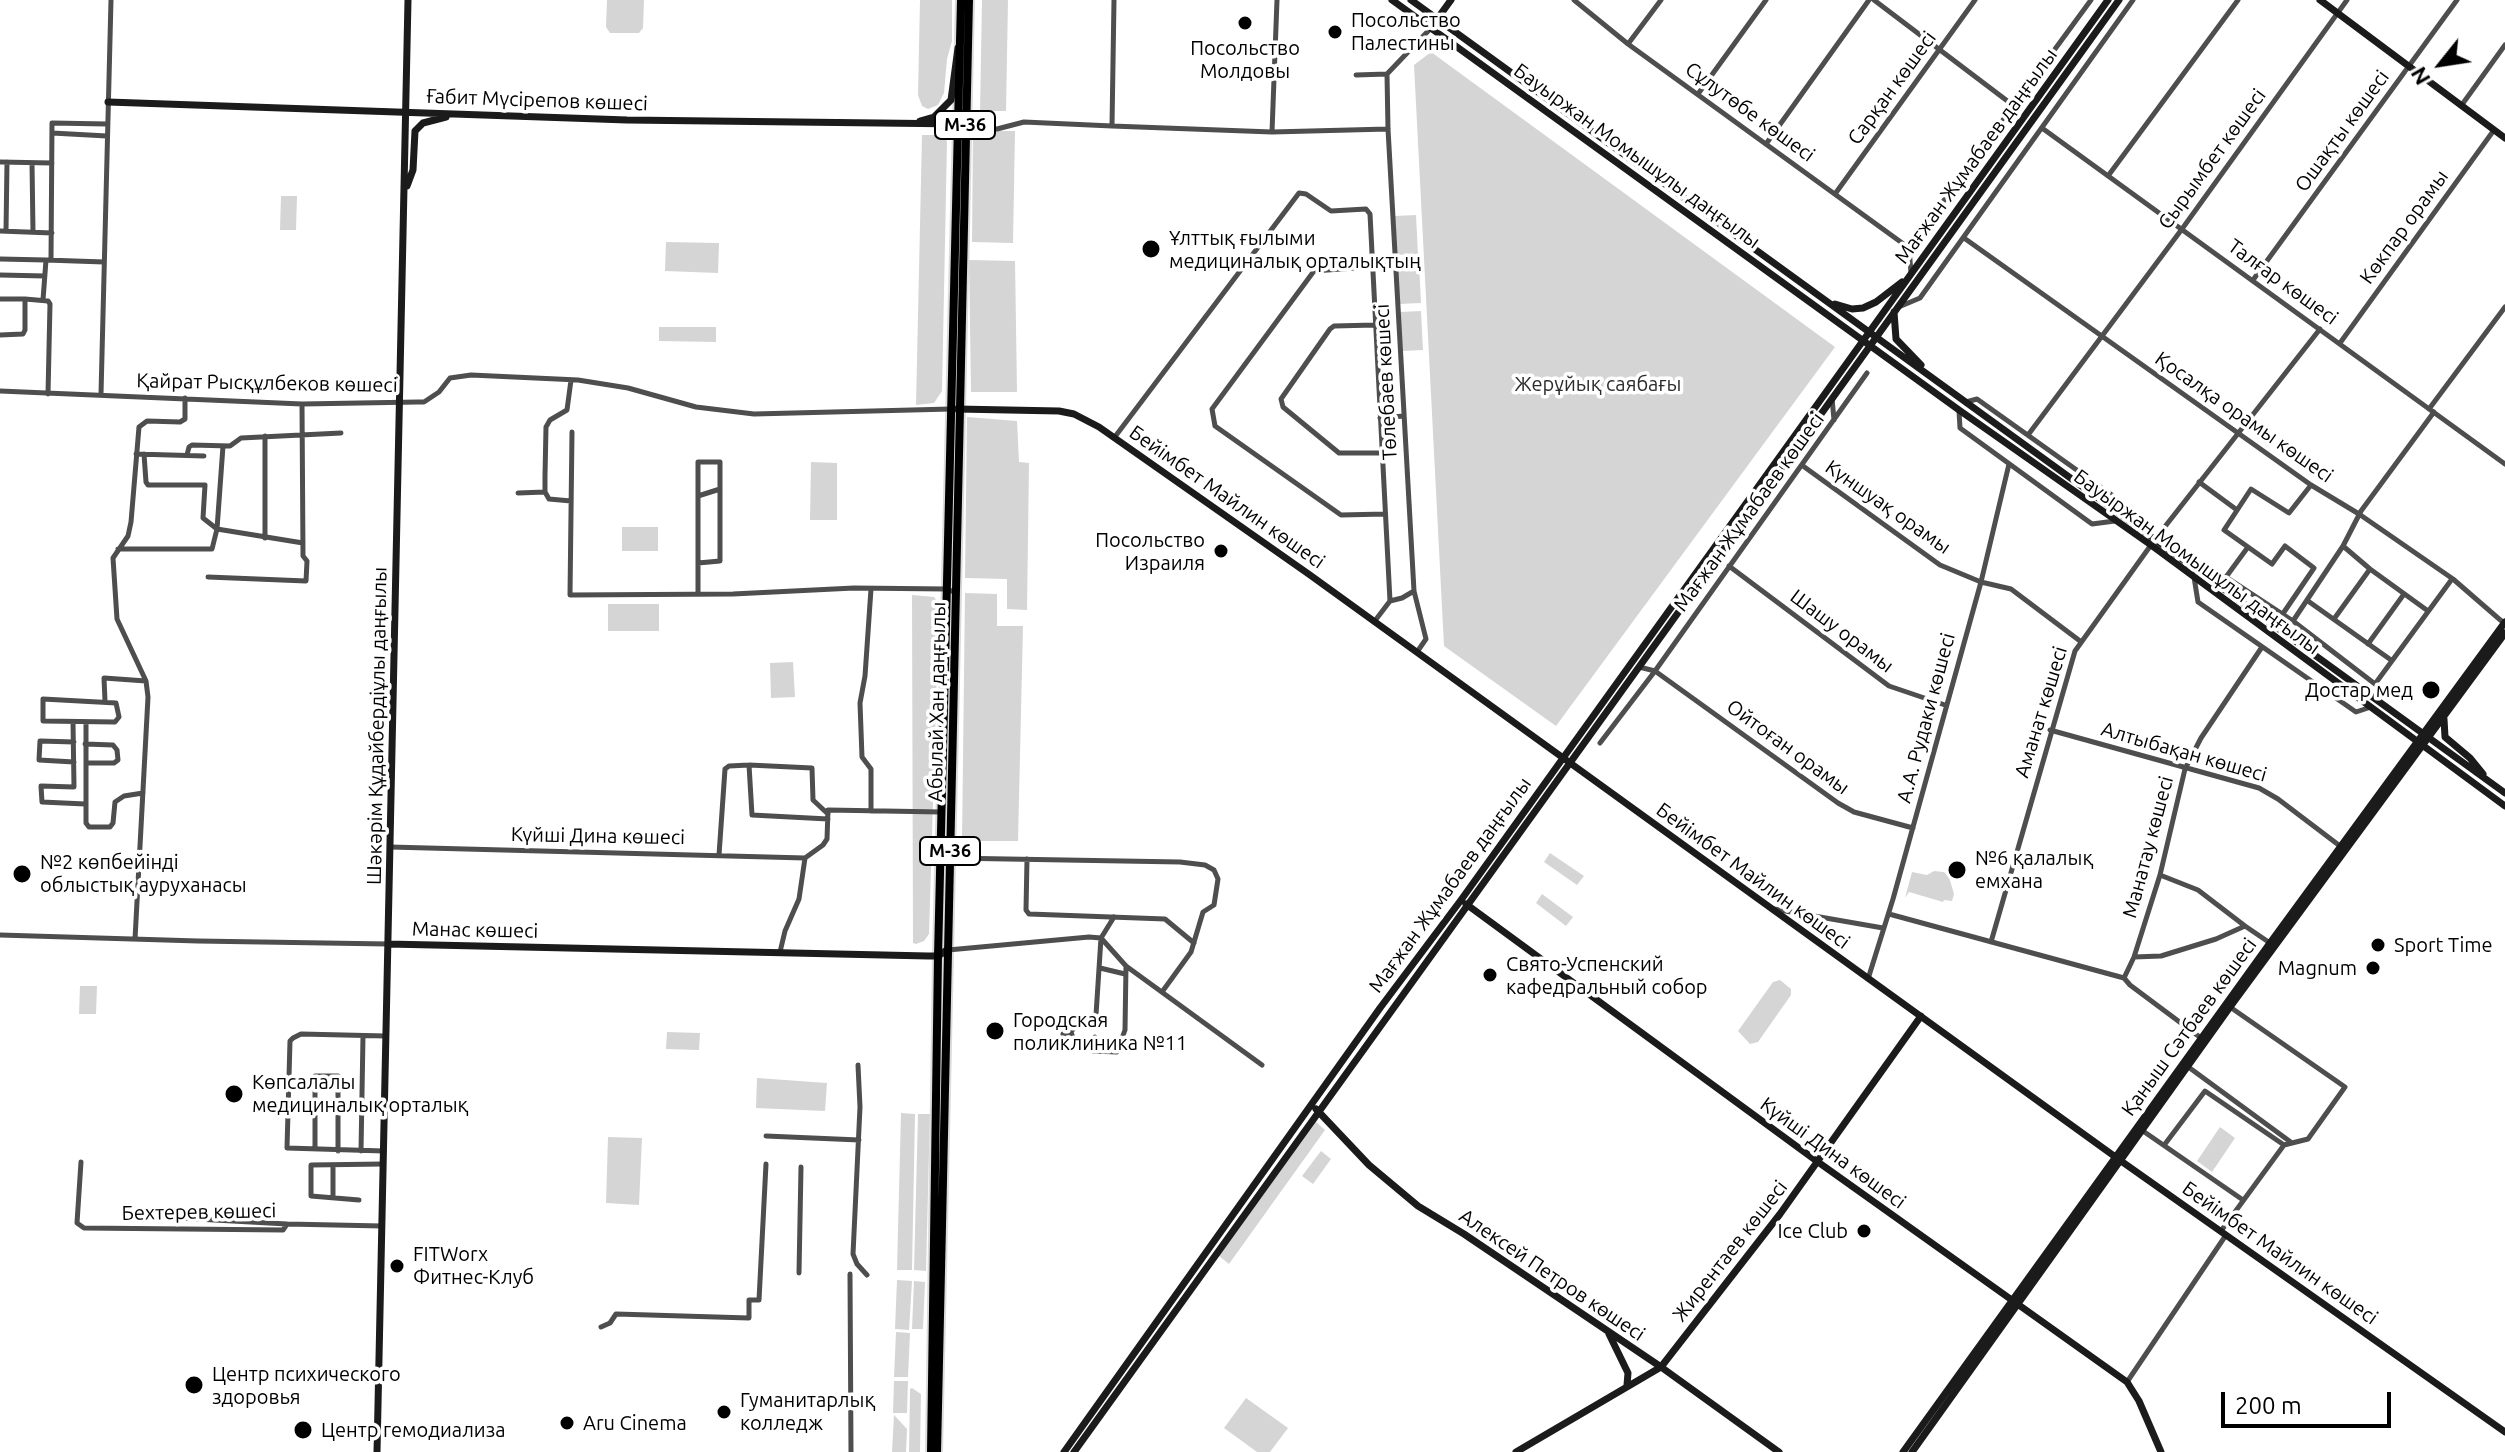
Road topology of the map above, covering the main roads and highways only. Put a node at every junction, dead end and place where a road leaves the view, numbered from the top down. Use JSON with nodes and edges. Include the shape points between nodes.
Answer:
{"nodes":[{"id":1,"x":408,"y":0,"type":"edge"},
{"id":2,"x":961,"y":0,"type":"edge"},
{"id":3,"x":969,"y":0,"type":"edge"},
{"id":4,"x":1392,"y":0,"type":"edge"},
{"id":5,"x":1411,"y":0,"type":"edge"},
{"id":6,"x":1451,"y":0,"type":"edge"},
{"id":7,"x":2108,"y":0,"type":"edge"},
{"id":8,"x":2119,"y":0,"type":"edge"},
{"id":9,"x":2320,"y":0,"type":"edge"},
{"id":10,"x":1438,"y":19,"type":"junction"},
{"id":11,"x":1432,"y":27,"type":"junction"},
{"id":12,"x":960,"y":42,"type":"junction"},
{"id":13,"x":108,"y":102,"type":"road end"},
{"id":14,"x":406,"y":111,"type":"junction"},
{"id":15,"x":467,"y":115,"type":"junction"},
{"id":16,"x":913,"y":123,"type":"junction"},
{"id":17,"x":961,"y":124,"type":"junction"},
{"id":18,"x":2505,"y":138,"type":"edge"},
{"id":19,"x":404,"y":191,"type":"junction"},
{"id":20,"x":1909,"y":276,"type":"junction"},
{"id":21,"x":1830,"y":303,"type":"junction"},
{"id":22,"x":1895,"y":309,"type":"junction"},
{"id":23,"x":1872,"y":333,"type":"junction"},
{"id":24,"x":1867,"y":341,"type":"junction"},
{"id":25,"x":1927,"y":373,"type":"junction"},
{"id":26,"x":956,"y":409,"type":"junction"},
{"id":27,"x":2153,"y":542,"type":"junction"},
{"id":28,"x":2198,"y":574,"type":"junction"},
{"id":29,"x":951,"y":591,"type":"junction"},
{"id":30,"x":2505,"y":623,"type":"edge"},
{"id":31,"x":2505,"y":633,"type":"edge"},
{"id":32,"x":2448,"y":709,"type":"junction"},
{"id":33,"x":2426,"y":736,"type":"junction"},
{"id":34,"x":2420,"y":746,"type":"junction"},
{"id":35,"x":1564,"y":761,"type":"junction"},
{"id":36,"x":2489,"y":782,"type":"junction"},
{"id":37,"x":2505,"y":793,"type":"edge"},
{"id":38,"x":2505,"y":806,"type":"edge"},
{"id":39,"x":1464,"y":903,"type":"junction"},
{"id":40,"x":388,"y":944,"type":"junction"},
{"id":41,"x":2273,"y":945,"type":"junction"},
{"id":42,"x":947,"y":950,"type":"junction"},
{"id":43,"x":938,"y":956,"type":"junction"},
{"id":44,"x":1921,"y":1016,"type":"junction"},
{"id":45,"x":2186,"y":1065,"type":"junction"},
{"id":46,"x":1312,"y":1106,"type":"junction"},
{"id":47,"x":1319,"y":1112,"type":"junction"},
{"id":48,"x":2118,"y":1159,"type":"junction"},
{"id":49,"x":1818,"y":1162,"type":"junction"},
{"id":50,"x":2015,"y":1303,"type":"junction"},
{"id":51,"x":1608,"y":1333,"type":"junction"},
{"id":52,"x":1661,"y":1367,"type":"junction"},
{"id":53,"x":1627,"y":1387,"type":"junction"},
{"id":54,"x":2505,"y":1432,"type":"edge"},
{"id":55,"x":1075,"y":1451,"type":"edge"},
{"id":56,"x":377,"y":1452,"type":"edge"},
{"id":57,"x":931,"y":1452,"type":"edge"},
{"id":58,"x":938,"y":1452,"type":"edge"},
{"id":59,"x":1064,"y":1452,"type":"edge"},
{"id":60,"x":1516,"y":1452,"type":"edge"},
{"id":61,"x":1779,"y":1452,"type":"edge"},
{"id":62,"x":1903,"y":1452,"type":"edge"},
{"id":63,"x":1912,"y":1452,"type":"edge"},
{"id":64,"x":2161,"y":1452,"type":"edge"}],
"edges":[{"from":1,"to":14,"type":"main road","name":"Шәкәрім Құдайбердіұлы даңғылы"},
{"from":2,"to":12,"type":"main road","name":"Абылай Хан даңғылы","number":"M-36"},
{"from":3,"to":17,"type":"main road","name":"Абылай Хан даңғылы","number":"M-36"},
{"from":4,"to":11,"type":"main road","name":"Бауыржан Момышұлы даңғылы"},
{"from":5,"to":10,"type":"main road","name":"Бауыржан Момышұлы даңғылы"},
{"from":6,"to":10,"type":"main road"},
{"from":7,"to":20,"type":"main road","name":"Мағжан Жұмабаев даңғылы"},
{"from":8,"to":22,"type":"main road","name":"Мағжан Жұмабаев даңғылы"},
{"from":9,"to":18,"type":"main road"},
{"from":10,"to":11,"type":"main road"},
{"from":10,"to":21,"type":"main road","name":"Бауыржан Момышұлы даңғылы"},
{"from":11,"to":24,"type":"main road","name":"Бауыржан Момышұлы даңғылы"},
{"from":12,"to":16,"type":"main road","via":[[951,100],[934,117]]},
{"from":12,"to":17,"type":"main road","name":"Абылай Хан даңғылы","number":"M-36"},
{"from":13,"to":14,"type":"main road","name":"Ғабит Мүсірепов көшесі"},
{"from":14,"to":15,"type":"main road","name":"Ғабит Мүсірепов көшесі"},
{"from":14,"to":19,"type":"main road","name":"Шәкәрім Құдайбердіұлы даңғылы"},
{"from":15,"to":16,"type":"main road","name":"Ғабит Мүсірепов көшесі"},
{"from":15,"to":19,"type":"main road","via":[[419,126],[413,136],[413,170]]},
{"from":16,"to":17,"type":"main road","name":"Ғабит Мүсірепов көшесі"},
{"from":17,"to":26,"type":"main road","name":"Абылай Хан даңғылы","number":"M-36"},
{"from":19,"to":40,"type":"main road","name":"Шәкәрім Құдайбердіұлы даңғылы"},
{"from":20,"to":21,"type":"main road","via":[[1863,308]]},
{"from":20,"to":23,"type":"main road","name":"Мағжан Жұмабаев даңғылы"},
{"from":21,"to":23,"type":"main road","name":"Бауыржан Момышұлы даңғылы"},
{"from":22,"to":23,"type":"main road","name":"Мағжан Жұмабаев даңғылы"},
{"from":22,"to":25,"type":"main road","via":[[1896,339]]},
{"from":23,"to":24,"type":"main road"},
{"from":23,"to":25,"type":"main road","name":"Бауыржан Момышұлы даңғылы"},
{"from":24,"to":27,"type":"main road","name":"Бауыржан Момышұлы даңғылы","via":[[2115,521]]},
{"from":24,"to":35,"type":"main road","name":"Мағжан Жұмабаев даңғылы"},
{"from":24,"to":35,"type":"main road","name":"Мағжан Жұмабаев даңғылы","via":[[1639,667]]},
{"from":25,"to":27,"type":"main road","name":"Бауыржан Момышұлы даңғылы"},
{"from":26,"to":29,"type":"main road","name":"Абылай Хан даңғылы","number":"M-36"},
{"from":26,"to":35,"type":"main road","name":"Бейімбет Майлин көшесі","via":[[1059,411],[1086,419]]},
{"from":27,"to":28,"type":"main road","name":"Бауыржан Момышұлы даңғылы"},
{"from":28,"to":33,"type":"main road","name":"Бауыржан Момышұлы даңғылы"},
{"from":28,"to":34,"type":"main road","name":"Бауыржан Момышұлы даңғылы"},
{"from":29,"to":42,"type":"main road","name":"Абылай Хан даңғылы","number":"M-36"},
{"from":29,"to":43,"type":"main road","name":"Абылай Хан даңғылы","number":"M-36"},
{"from":30,"to":33,"type":"main road","name":"Қаныш Сәтбаев көшесі"},
{"from":31,"to":32,"type":"main road","name":"Қаныш Сәтбаев көшесі"},
{"from":32,"to":33,"type":"main road","name":"Қаныш Сәтбаев көшесі"},
{"from":32,"to":36,"type":"main road","via":[[2445,737]]},
{"from":33,"to":34,"type":"main road","name":"Қаныш Сәтбаев көшесі"},
{"from":33,"to":36,"type":"main road","name":"Бауыржан Момышұлы даңғылы"},
{"from":34,"to":38,"type":"main road","name":"Бауыржан Момышұлы даңғылы"},
{"from":34,"to":41,"type":"main road","name":"Қаныш Сәтбаев көшесі"},
{"from":34,"to":41,"type":"main road","name":"Қаныш Сәтбаев көшесі","via":[[2340,846]]},
{"from":35,"to":39,"type":"main road","name":"Мағжан Жұмабаев даңғылы"},
{"from":35,"to":44,"type":"main road","name":"Бейімбет Майлин көшесі"},
{"from":36,"to":37,"type":"main road","name":"Бауыржан Момышұлы даңғылы"},
{"from":39,"to":46,"type":"main road","name":"Мағжан Жұмабаев даңғылы"},
{"from":39,"to":47,"type":"main road","name":"Мағжан Жұмабаев даңғылы"},
{"from":39,"to":49,"type":"main road","name":"Күйші Дина көшесі"},
{"from":40,"to":43,"type":"main road","name":"Манас көшесі"},
{"from":40,"to":56,"type":"main road","name":"Шәкәрім Құдайбердіұлы даңғылы"},
{"from":41,"to":45,"type":"main road","name":"Қаныш Сәтбаев көшесі"},
{"from":41,"to":45,"type":"main road","name":"Қаныш Сәтбаев көшесі"},
{"from":42,"to":43,"type":"main road"},
{"from":42,"to":58,"type":"main road","name":"Абылай Хан даңғылы","number":"M-36"},
{"from":43,"to":57,"type":"main road","name":"Абылай Хан даңғылы","number":"M-36"},
{"from":44,"to":48,"type":"main road","name":"Бейімбет Майлин көшесі"},
{"from":44,"to":49,"type":"main road","name":"Жирентаев көшесі"},
{"from":45,"to":48,"type":"main road","name":"Қаныш Сәтбаев көшесі"},
{"from":45,"to":48,"type":"main road","name":"Қаныш Сәтбаев көшесі"},
{"from":46,"to":47,"type":"main road","name":"Алексей Петров көшесі"},
{"from":46,"to":59,"type":"main road","name":"Мағжан Жұмабаев даңғылы"},
{"from":47,"to":51,"type":"main road","name":"Алексей Петров көшесі","via":[[1369,1165],[1418,1206]]},
{"from":47,"to":55,"type":"main road","name":"Мағжан Жұмабаев даңғылы"},
{"from":48,"to":50,"type":"main road","name":"Қаныш Сәтбаев көшесі"},
{"from":48,"to":54,"type":"main road","name":"Бейімбет Майлин көшесі"},
{"from":49,"to":50,"type":"main road","name":"Күйші Дина көшесі"},
{"from":49,"to":52,"type":"main road","name":"Жирентаев көшесі"},
{"from":50,"to":62,"type":"main road","name":"Қаныш Сәтбаев көшесі"},
{"from":50,"to":63,"type":"main road","name":"Қаныш Сәтбаев көшесі"},
{"from":50,"to":64,"type":"main road","name":"Күйші Дина көшесі","via":[[2127,1382]]},
{"from":51,"to":52,"type":"main road","name":"Алексей Петров көшесі"},
{"from":51,"to":53,"type":"main road","via":[[1628,1373]]},
{"from":52,"to":53,"type":"main road","name":"Жирентаев көшесі"},
{"from":52,"to":61,"type":"main road","name":"Алексей Петров көшесі"},
{"from":53,"to":60,"type":"main road","name":"Жирентаев көшесі"}]}
